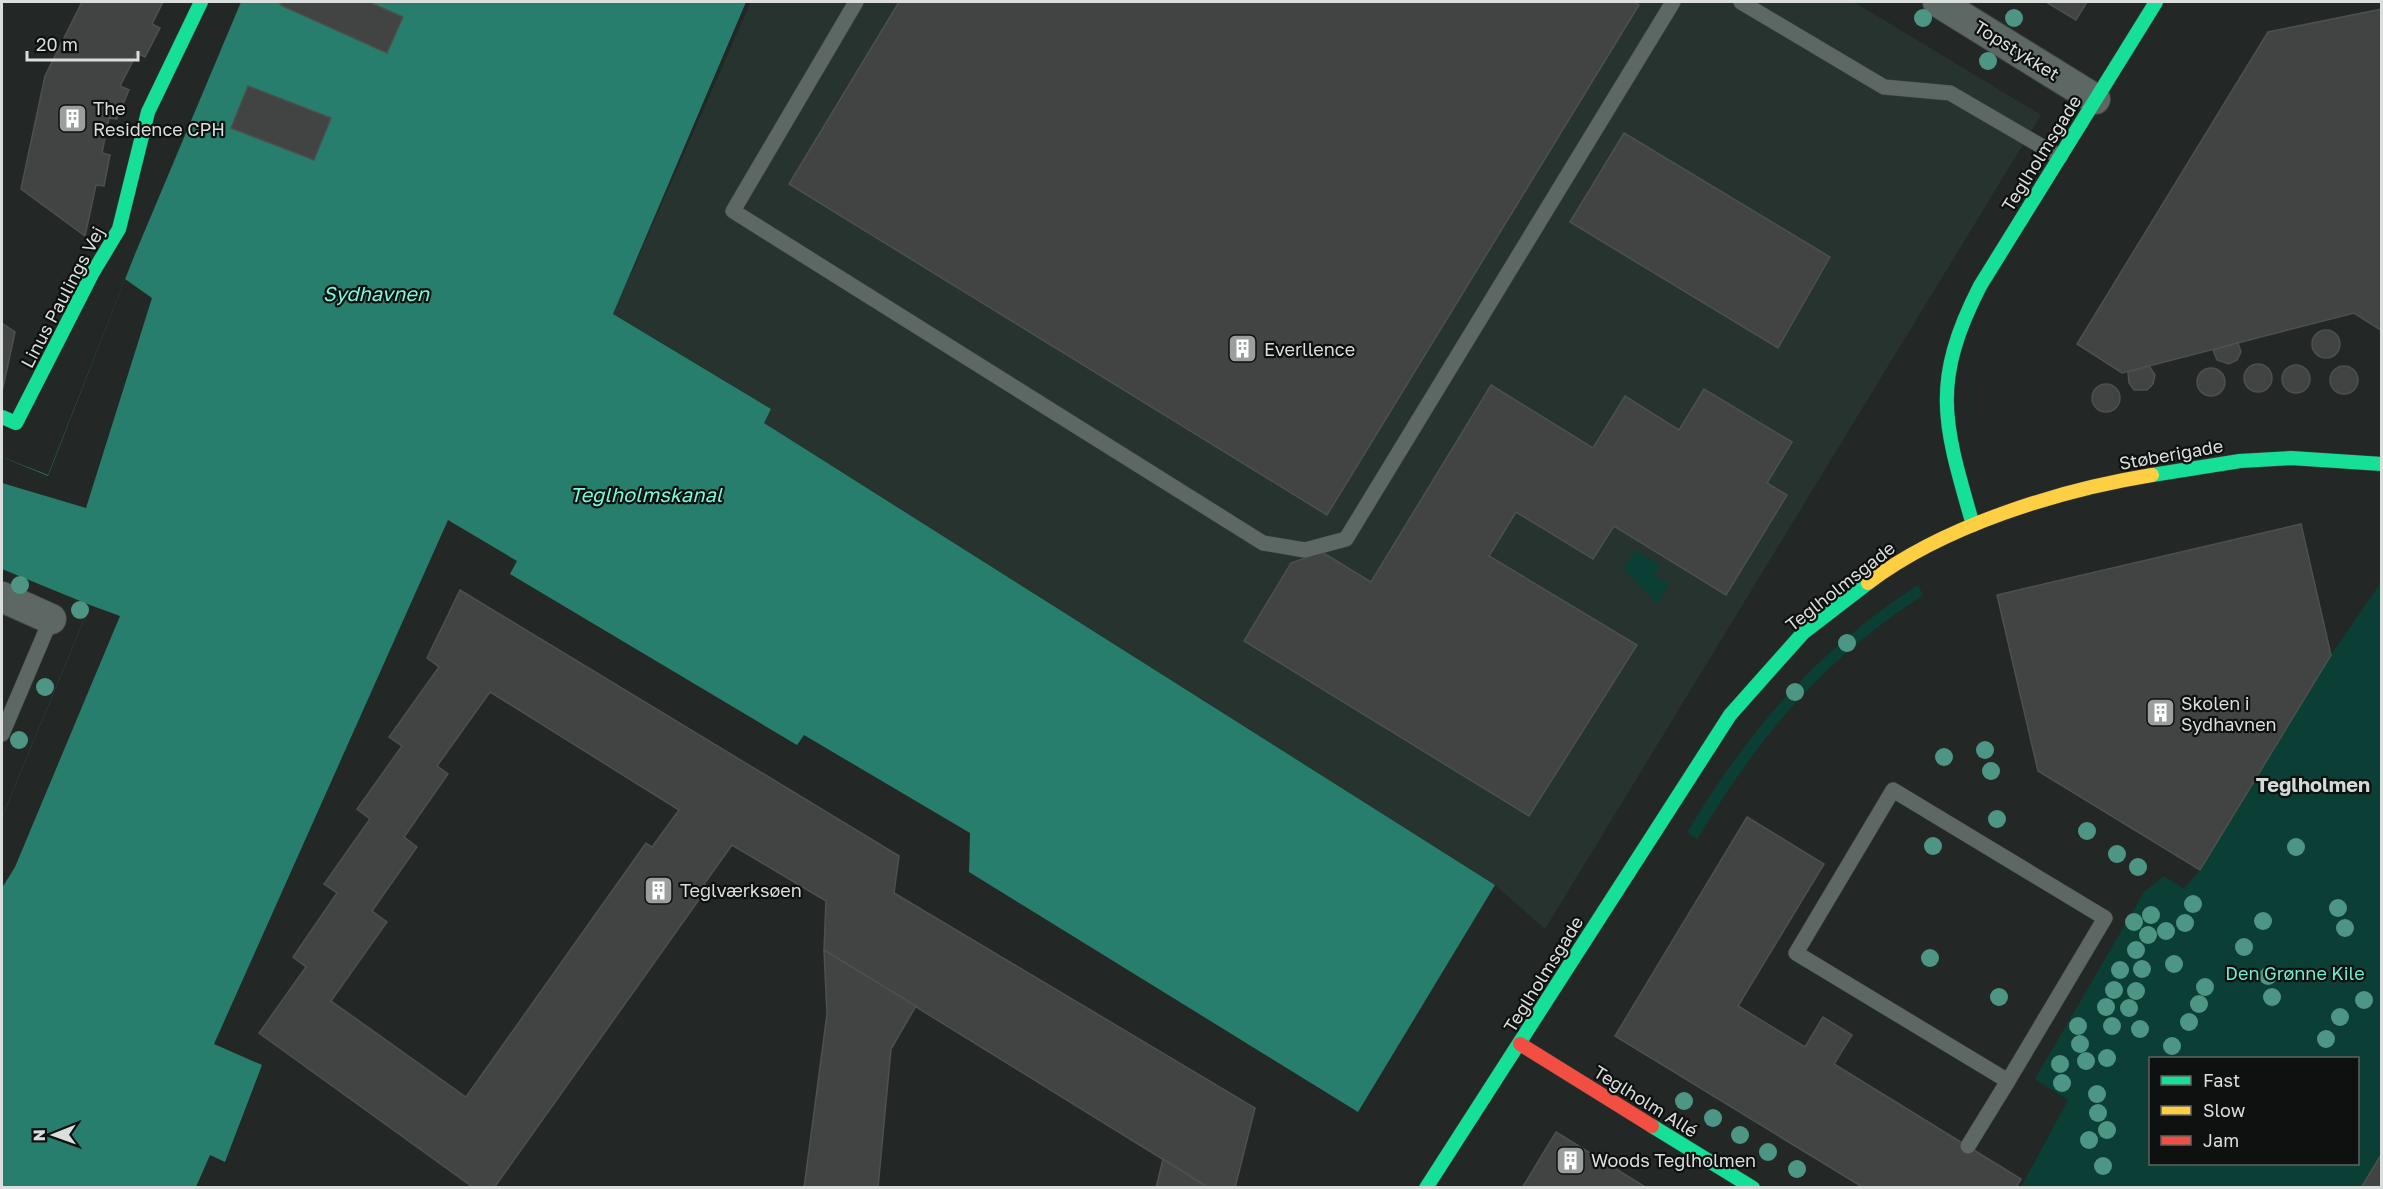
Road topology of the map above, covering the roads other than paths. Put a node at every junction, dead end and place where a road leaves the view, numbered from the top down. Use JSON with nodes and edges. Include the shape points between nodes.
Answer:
{"nodes":[{"id":1,"x":201,"y":2,"type":"edge"},
{"id":2,"x":856,"y":2,"type":"edge"},
{"id":3,"x":1673,"y":2,"type":"edge"},
{"id":4,"x":1741,"y":2,"type":"edge"},
{"id":5,"x":1938,"y":2,"type":"edge"},
{"id":6,"x":2156,"y":2,"type":"edge"},
{"id":7,"x":2095,"y":99,"type":"junction"},
{"id":8,"x":2060,"y":157,"type":"junction"},
{"id":9,"x":2,"y":417,"type":"edge"},
{"id":10,"x":2382,"y":464,"type":"edge"},
{"id":11,"x":1973,"y":525,"type":"junction"},
{"id":12,"x":2,"y":597,"type":"edge"},
{"id":13,"x":51,"y":619,"type":"joint"},
{"id":14,"x":2,"y":734,"type":"edge"},
{"id":15,"x":1520,"y":1044,"type":"junction"},
{"id":16,"x":2008,"y":1081,"type":"junction"},
{"id":17,"x":1968,"y":1146,"type":"dead end"},
{"id":18,"x":1426,"y":1188,"type":"edge"},
{"id":19,"x":1753,"y":1188,"type":"edge"}],
"edges":[{"from":1,"to":9,"type":"street","name":"Linus Paulings Vej","via":[[148,112],[119,229],[16,423]]},
{"from":2,"to":3,"type":"lane","via":[[734,211],[1263,543],[1305,550],[1346,539]]},
{"from":4,"to":8,"type":"lane","via":[[1884,87],[1950,93]]},
{"from":5,"to":7,"type":"street","name":"Topstykket"},
{"from":6,"to":7,"type":"street","name":"Teglholmsgade"},
{"from":7,"to":8,"type":"street","name":"Teglholmsgade"},
{"from":8,"to":11,"type":"street","name":"Teglholmsgade","via":[[1968,306],[1953,345],[1945,388],[1945,424]]},
{"from":10,"to":11,"type":"street","name":"Støberigade","via":[[2291,458],[2187,468],[2068,493]]},
{"from":11,"to":15,"type":"street","name":"Teglholmsgade","via":[[1910,554],[1803,633],[1730,715]]},
{"from":12,"to":13,"type":"street"},
{"from":13,"to":14,"type":"lane"},
{"from":15,"to":18,"type":"street","name":"Teglholmsgade"},
{"from":15,"to":19,"type":"street","name":"Teglholm Allé"},
{"from":16,"to":16,"type":"lane","via":[[2105,918],[1893,790],[1796,953]]},
{"from":16,"to":17,"type":"lane"}]}
